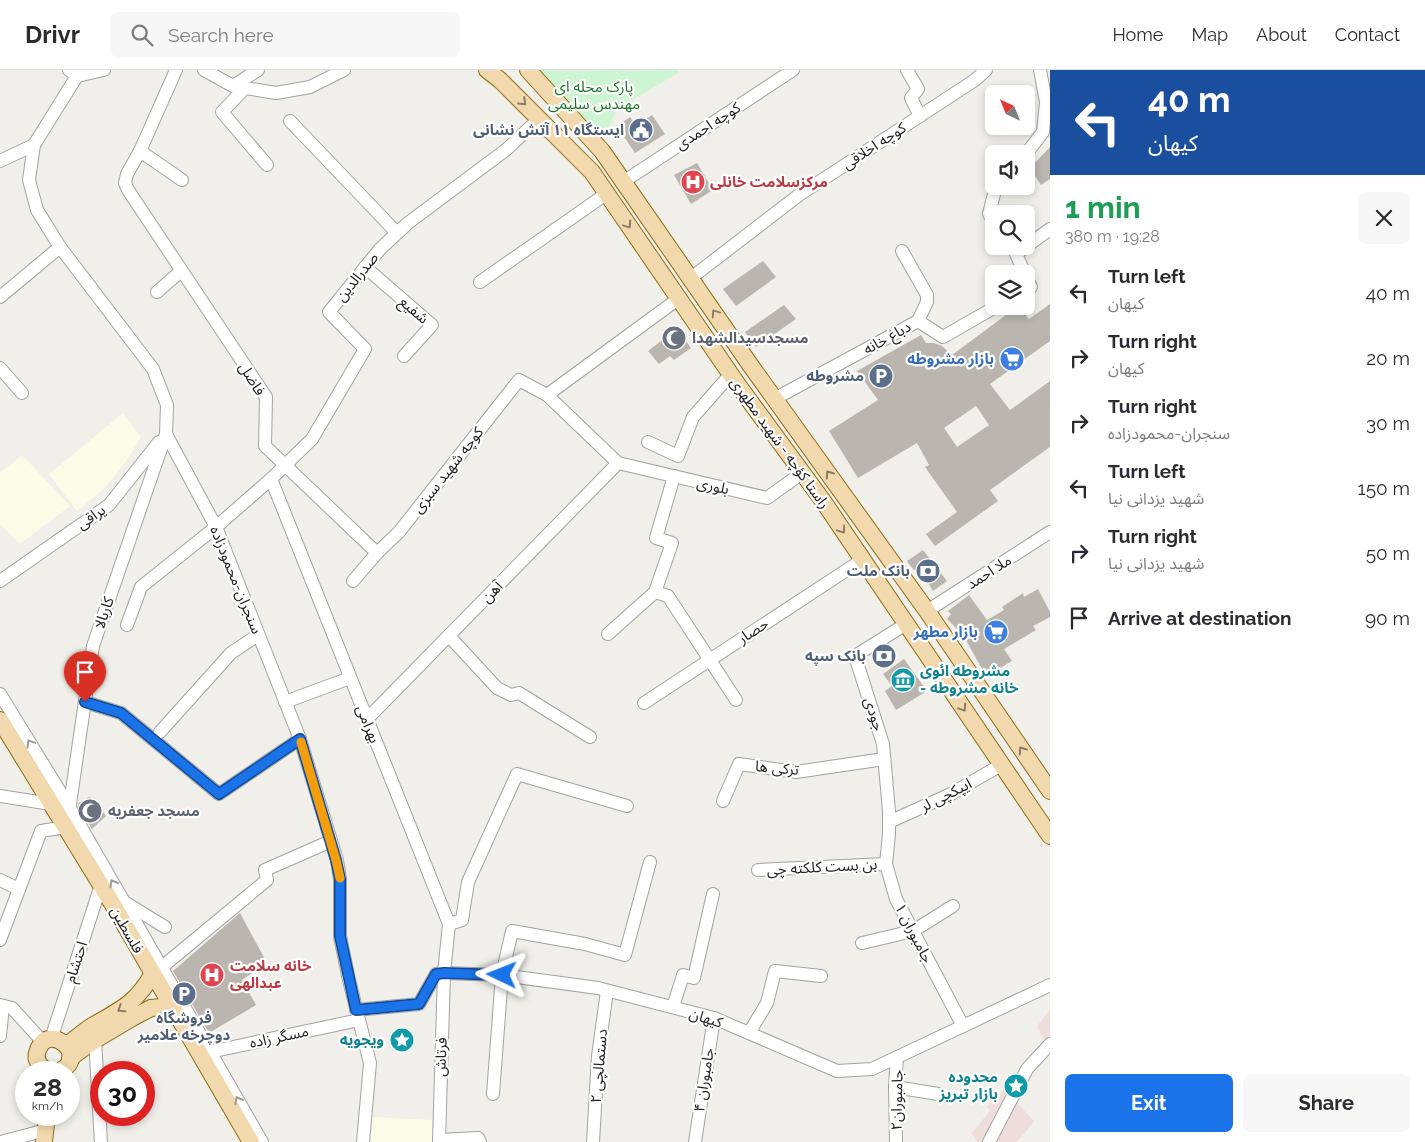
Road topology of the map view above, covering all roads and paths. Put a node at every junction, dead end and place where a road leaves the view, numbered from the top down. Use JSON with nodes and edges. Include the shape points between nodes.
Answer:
{"nodes":[{"id":1,"x":104,"y":70,"type":"edge"},
{"id":2,"x":176,"y":70,"type":"edge"},
{"id":3,"x":204,"y":70,"type":"edge"},
{"id":4,"x":258,"y":70,"type":"edge"},
{"id":5,"x":344,"y":70,"type":"edge"},
{"id":6,"x":487,"y":70,"type":"edge"},
{"id":7,"x":528,"y":70,"type":"edge"},
{"id":8,"x":793,"y":70,"type":"edge"},
{"id":9,"x":907,"y":70,"type":"edge"},
{"id":10,"x":986,"y":70,"type":"edge"},
{"id":11,"x":1040,"y":70,"type":"edge"},
{"id":12,"x":73,"y":73,"type":"edge"},
{"id":13,"x":505,"y":77,"type":"edge"},
{"id":14,"x":239,"y":87,"type":"junction"},
{"id":15,"x":558,"y":102,"type":"junction"},
{"id":16,"x":920,"y":116,"type":"junction"},
{"id":17,"x":540,"y":118,"type":"junction"},
{"id":18,"x":290,"y":121,"type":"dead end"},
{"id":19,"x":34,"y":145,"type":"junction"},
{"id":20,"x":1033,"y":145,"type":"edge"},
{"id":21,"x":140,"y":151,"type":"junction"},
{"id":22,"x":0,"y":161,"type":"edge"},
{"id":23,"x":267,"y":165,"type":"dead end"},
{"id":24,"x":612,"y":165,"type":"junction"},
{"id":25,"x":595,"y":178,"type":"junction"},
{"id":26,"x":182,"y":180,"type":"dead end"},
{"id":27,"x":624,"y":182,"type":"junction"},
{"id":28,"x":606,"y":194,"type":"junction"},
{"id":29,"x":1050,"y":229,"type":"edge"},
{"id":30,"x":397,"y":233,"type":"junction"},
{"id":31,"x":1035,"y":238,"type":"edge"},
{"id":32,"x":60,"y":247,"type":"junction"},
{"id":33,"x":902,"y":251,"type":"dead end"},
{"id":34,"x":365,"y":267,"type":"junction"},
{"id":35,"x":181,"y":271,"type":"junction"},
{"id":36,"x":691,"y":278,"type":"junction"},
{"id":37,"x":480,"y":282,"type":"dead end"},
{"id":38,"x":157,"y":292,"type":"dead end"},
{"id":39,"x":0,"y":297,"type":"edge"},
{"id":40,"x":678,"y":299,"type":"junction"},
{"id":41,"x":985,"y":313,"type":"edge"},
{"id":42,"x":918,"y":321,"type":"junction"},
{"id":43,"x":404,"y":356,"type":"dead end"},
{"id":44,"x":0,"y":368,"type":"edge"},
{"id":45,"x":730,"y":375,"type":"junction"},
{"id":46,"x":22,"y":393,"type":"dead end"},
{"id":47,"x":547,"y":395,"type":"junction"},
{"id":48,"x":776,"y":398,"type":"junction"},
{"id":49,"x":166,"y":434,"type":"junction"},
{"id":50,"x":648,"y":442,"type":"dead end"},
{"id":51,"x":618,"y":463,"type":"junction"},
{"id":52,"x":285,"y":465,"type":"junction"},
{"id":53,"x":802,"y":473,"type":"junction"},
{"id":54,"x":674,"y":476,"type":"junction"},
{"id":55,"x":271,"y":479,"type":"junction"},
{"id":56,"x":216,"y":527,"type":"junction"},
{"id":57,"x":1050,"y":532,"type":"edge"},
{"id":58,"x":377,"y":553,"type":"junction"},
{"id":59,"x":862,"y":560,"type":"junction"},
{"id":60,"x":0,"y":581,"type":"edge"},
{"id":61,"x":354,"y":581,"type":"dead end"},
{"id":62,"x":655,"y":592,"type":"junction"},
{"id":63,"x":927,"y":611,"type":"junction"},
{"id":64,"x":906,"y":624,"type":"junction"},
{"id":65,"x":127,"y":625,"type":"dead end"},
{"id":66,"x":608,"y":634,"type":"dead end"},
{"id":67,"x":258,"y":636,"type":"junction"},
{"id":68,"x":449,"y":636,"type":"junction"},
{"id":69,"x":709,"y":660,"type":"junction"},
{"id":70,"x":350,"y":678,"type":"junction"},
{"id":71,"x":0,"y":694,"type":"edge"},
{"id":72,"x":736,"y":700,"type":"dead end"},
{"id":73,"x":85,"y":702,"type":"junction"},
{"id":74,"x":285,"y":702,"type":"junction"},
{"id":75,"x":644,"y":702,"type":"dead end"},
{"id":76,"x":0,"y":720,"type":"edge"},
{"id":77,"x":366,"y":720,"type":"junction"},
{"id":78,"x":160,"y":732,"type":"dead end"},
{"id":79,"x":590,"y":737,"type":"dead end"},
{"id":80,"x":300,"y":739,"type":"junction"},
{"id":81,"x":884,"y":759,"type":"junction"},
{"id":82,"x":1001,"y":766,"type":"junction"},
{"id":83,"x":1050,"y":790,"type":"edge"},
{"id":84,"x":0,"y":796,"type":"edge"},
{"id":85,"x":723,"y":801,"type":"dead end"},
{"id":86,"x":51,"y":804,"type":"junction"},
{"id":87,"x":627,"y":806,"type":"dead end"},
{"id":88,"x":70,"y":808,"type":"junction"},
{"id":89,"x":66,"y":828,"type":"junction"},
{"id":90,"x":889,"y":828,"type":"junction"},
{"id":91,"x":1050,"y":836,"type":"edge"},
{"id":92,"x":331,"y":841,"type":"junction"},
{"id":93,"x":650,"y":862,"type":"dead end"},
{"id":94,"x":886,"y":864,"type":"junction"},
{"id":95,"x":758,"y":870,"type":"dead end"},
{"id":96,"x":0,"y":880,"type":"edge"},
{"id":97,"x":101,"y":885,"type":"junction"},
{"id":98,"x":19,"y":889,"type":"junction"},
{"id":99,"x":713,"y":894,"type":"dead end"},
{"id":100,"x":118,"y":902,"type":"junction"},
{"id":101,"x":954,"y":906,"type":"dead end"},
{"id":102,"x":449,"y":924,"type":"junction"},
{"id":103,"x":165,"y":928,"type":"dead end"},
{"id":104,"x":913,"y":931,"type":"junction"},
{"id":105,"x":0,"y":940,"type":"edge"},
{"id":106,"x":862,"y":943,"type":"dead end"},
{"id":107,"x":157,"y":970,"type":"junction"},
{"id":108,"x":444,"y":973,"type":"junction"},
{"id":109,"x":502,"y":975,"type":"junction"},
{"id":110,"x":821,"y":976,"type":"dead end"},
{"id":111,"x":1050,"y":985,"type":"edge"},
{"id":112,"x":607,"y":990,"type":"junction"},
{"id":113,"x":1,"y":1006,"type":"edge"},
{"id":114,"x":172,"y":1006,"type":"junction"},
{"id":115,"x":672,"y":1007,"type":"junction"},
{"id":116,"x":358,"y":1015,"type":"junction"},
{"id":117,"x":714,"y":1018,"type":"junction"},
{"id":118,"x":963,"y":1026,"type":"junction"},
{"id":119,"x":748,"y":1033,"type":"junction"},
{"id":120,"x":0,"y":1036,"type":"edge"},
{"id":121,"x":95,"y":1040,"type":"junction"},
{"id":122,"x":47,"y":1041,"type":"junction"},
{"id":123,"x":1050,"y":1044,"type":"edge"},
{"id":124,"x":205,"y":1053,"type":"junction"},
{"id":125,"x":897,"y":1057,"type":"junction"},
{"id":126,"x":37,"y":1061,"type":"edge"},
{"id":127,"x":58,"y":1061,"type":"edge"},
{"id":128,"x":63,"y":1061,"type":"edge"},
{"id":129,"x":66,"y":1061,"type":"edge"},
{"id":130,"x":895,"y":1087,"type":"junction"},
{"id":131,"x":492,"y":1094,"type":"dead end"},
{"id":132,"x":938,"y":1094,"type":"dead end"},
{"id":133,"x":45,"y":1129,"type":"edge"},
{"id":134,"x":439,"y":1141,"type":"edge"},
{"id":135,"x":1,"y":1142,"type":"edge"},
{"id":136,"x":101,"y":1142,"type":"edge"},
{"id":137,"x":251,"y":1142,"type":"edge"},
{"id":138,"x":262,"y":1142,"type":"edge"},
{"id":139,"x":362,"y":1142,"type":"edge"},
{"id":140,"x":480,"y":1142,"type":"edge"},
{"id":141,"x":593,"y":1142,"type":"edge"},
{"id":142,"x":695,"y":1142,"type":"edge"},
{"id":143,"x":896,"y":1142,"type":"edge"},
{"id":144,"x":989,"y":1142,"type":"edge"}],
"edges":[{"from":1,"to":12,"type":"street"},
{"from":2,"to":21,"type":"street"},
{"from":3,"to":14,"type":"street"},
{"from":4,"to":14,"type":"street"},
{"from":5,"to":14,"type":"street","via":[[310,87],[276,93]]},
{"from":6,"to":13,"type":"main road","name":"راستا کؤچه - شهید مطهری"},
{"from":7,"to":15,"type":"main road","name":"راستا کؤچه - شهید مطهری"},
{"from":8,"to":27,"type":"street","name":"کوچه احمدی"},
{"from":9,"to":16,"type":"street","via":[[918,89],[911,98]]},
{"from":10,"to":16,"type":"street","name":"کوچه اخلاقی"},
{"from":11,"to":20,"type":"street","via":[[1046,102],[1043,132]]},
{"from":12,"to":19,"type":"street"},
{"from":13,"to":17,"type":"main road","name":"راستا کؤچه - شهید مطهری","one_way":true},
{"from":14,"to":23,"type":"street","via":[[222,112]]},
{"from":15,"to":17,"type":"main road"},
{"from":15,"to":24,"type":"main road","name":"راستا کؤچه - شهید مطهری"},
{"from":16,"to":36,"type":"street","name":"کوچه اخلاقی","via":[[799,195]]},
{"from":17,"to":25,"type":"main road","name":"راستا کؤچه - شهید مطهری"},
{"from":17,"to":30,"type":"street","name":"صدرالدین","via":[[507,149]]},
{"from":18,"to":30,"type":"street"},
{"from":19,"to":22,"type":"street"},
{"from":19,"to":32,"type":"street","via":[[31,188],[37,210]]},
{"from":21,"to":26,"type":"street"},
{"from":21,"to":35,"type":"street","name":"فاضل","via":[[127,174],[128,190]]},
{"from":24,"to":25,"type":"main road"},
{"from":24,"to":27,"type":"main road","name":"راستا کؤچه - شهید مطهری"},
{"from":25,"to":28,"type":"main road","name":"راستا کؤچه - شهید مطهری"},
{"from":27,"to":36,"type":"main road","name":"راستا کؤچه - شهید مطهری"},
{"from":28,"to":37,"type":"street"},
{"from":28,"to":40,"type":"main road","name":"راستا کؤچه - شهید مطهری","one_way":true},
{"from":29,"to":31,"type":"street"},
{"from":30,"to":34,"type":"street","name":"صدرالدین"},
{"from":32,"to":39,"type":"street"},
{"from":32,"to":49,"type":"street","via":[[153,369],[167,406]]},
{"from":33,"to":42,"type":"street","via":[[928,295],[928,302]]},
{"from":34,"to":43,"type":"street","name":"شفیع","via":[[432,326]]},
{"from":34,"to":52,"type":"street","name":"صدرالدین","via":[[329,312],[365,349],[312,439]]},
{"from":35,"to":38,"type":"street"},
{"from":35,"to":52,"type":"street","name":"فاضل","via":[[266,397],[265,446]]},
{"from":48,"to":36,"type":"main road","name":"راستا کؤچه - شهید مطهری","one_way":true},
{"from":40,"to":45,"type":"main road","name":"راستا کؤچه - شهید مطهری"},
{"from":40,"to":47,"type":"street"},
{"from":41,"to":42,"type":"street","name":"دباغ خانه","via":[[943,336]]},
{"from":42,"to":48,"type":"street","name":"دباغ خانه"},
{"from":44,"to":46,"type":"street"},
{"from":45,"to":50,"type":"street","via":[[693,417],[678,456]]},
{"from":45,"to":53,"type":"main road","name":"راستا کؤچه - شهید مطهری"},
{"from":47,"to":51,"type":"street","name":"کوچه شهید سبزی"},
{"from":47,"to":58,"type":"street","name":"کوچه شهید سبزی","via":[[519,380],[399,532]]},
{"from":63,"to":48,"type":"main road","name":"راستا کؤچه - شهید مطهری","one_way":true},
{"from":49,"to":56,"type":"street","name":"سنجران-محمودزاده"},
{"from":49,"to":60,"type":"street","name":"یراقی","via":[[109,505]]},
{"from":49,"to":73,"type":"street","name":"کاربالا","via":[[93,646]]},
{"from":51,"to":54,"type":"street","name":"بلوری"},
{"from":51,"to":68,"type":"street","name":"آهن"},
{"from":52,"to":55,"type":"street","name":"صدرالدین"},
{"from":52,"to":58,"type":"street","name":"فاضل"},
{"from":53,"to":54,"type":"street","name":"بلوری","via":[[767,498]]},
{"from":53,"to":59,"type":"main road","name":"راستا کؤچه - شهید مطهری","one_way":true},
{"from":54,"to":62,"type":"street","via":[[656,538],[672,543]]},
{"from":55,"to":56,"type":"street","name":"صدرالدین"},
{"from":55,"to":70,"type":"street","name":"بهرامی"},
{"from":56,"to":65,"type":"street","name":"صدرالدین","via":[[140,587]]},
{"from":56,"to":67,"type":"street","name":"سنجران-محمودزاده"},
{"from":57,"to":63,"type":"street","name":"ملا احمد"},
{"from":58,"to":61,"type":"street","name":"کوچه شهید سبزی"},
{"from":59,"to":64,"type":"main road","name":"راستا کؤچه - شهید مطهری"},
{"from":59,"to":69,"type":"street","name":"حصار"},
{"from":62,"to":66,"type":"street"},
{"from":62,"to":69,"type":"street","via":[[668,596]]},
{"from":63,"to":64,"type":"main road"},
{"from":83,"to":63,"type":"main road","name":"راستا کؤچه - شهید مطهری","one_way":true},
{"from":64,"to":81,"type":"street","name":"جودی","via":[[856,656],[883,744]]},
{"from":64,"to":82,"type":"main road","name":"راستا کؤچه - شهید مطهری","one_way":true},
{"from":67,"to":74,"type":"street","name":"سنجران-محمودزاده"},
{"from":67,"to":78,"type":"street","via":[[231,654]]},
{"from":68,"to":77,"type":"street","name":"آهن"},
{"from":68,"to":79,"type":"street","via":[[497,688],[511,695],[519,693]]},
{"from":69,"to":72,"type":"street"},
{"from":69,"to":75,"type":"street","name":"حصار"},
{"from":70,"to":74,"type":"street"},
{"from":70,"to":77,"type":"street","name":"بهرامی"},
{"from":88,"to":71,"type":"street","one_way":true},
{"from":73,"to":80,"type":"street","via":[[121,713],[219,794]]},
{"from":73,"to":88,"type":"street","name":"کاربالا"},
{"from":74,"to":80,"type":"street","name":"سنجران-محمودزاده"},
{"from":76,"to":86,"type":"main road","name":"فلسطین"},
{"from":77,"to":102,"type":"street","name":"بهرامی"},
{"from":80,"to":92,"type":"street","name":"سنجران-محمودزاده"},
{"from":81,"to":85,"type":"street","name":"ترکی ها","via":[[796,772],[739,764]]},
{"from":81,"to":90,"type":"street","name":"جودی"},
{"from":82,"to":90,"type":"street","name":"ایپکچی لر"},
{"from":82,"to":91,"type":"main road","name":"راستا کؤچه - شهید مطهری"},
{"from":84,"to":86,"type":"street"},
{"from":86,"to":89,"type":"main road","name":"فلسطین"},
{"from":87,"to":102,"type":"street","via":[[517,774],[468,882],[462,920]]},
{"from":88,"to":89,"type":"street","name":"کاربالا"},
{"from":100,"to":88,"type":"street","one_way":true},
{"from":89,"to":97,"type":"main road","name":"فلسطین"},
{"from":89,"to":98,"type":"street","via":[[42,831]]},
{"from":90,"to":94,"type":"street","name":"جامبوران ۱"},
{"from":92,"to":107,"type":"street","via":[[265,870],[267,880]]},
{"from":92,"to":116,"type":"street","name":"سنجران-محمودزاده","via":[[340,879],[340,936]]},
{"from":93,"to":109,"type":"street","via":[[625,956],[585,944],[512,931]]},
{"from":94,"to":95,"type":"street","name":"بن بست کلکته چی"},
{"from":94,"to":104,"type":"street","name":"جامبوران ۱","via":[[896,899]]},
{"from":96,"to":98,"type":"street"},
{"from":97,"to":100,"type":"main road","name":"فلسطین"},
{"from":97,"to":122,"type":"street","name":"احتشام"},
{"from":98,"to":105,"type":"street"},
{"from":99,"to":115,"type":"street","via":[[694,978],[684,975]]},
{"from":100,"to":103,"type":"street"},
{"from":100,"to":107,"type":"main road","name":"فلسطین"},
{"from":101,"to":104,"type":"street"},
{"from":102,"to":108,"type":"street","name":"بهرامی"},
{"from":104,"to":106,"type":"street"},
{"from":104,"to":118,"type":"street","name":"جامبوران ۱"},
{"from":107,"to":114,"type":"main road","name":"فلسطین"},
{"from":107,"to":124,"type":"street"},
{"from":107,"to":128,"type":"main road","one_way":true,"via":[[125,1008],[90,1028]]},
{"from":108,"to":109,"type":"street","name":"کیهان"},
{"from":108,"to":116,"type":"street","via":[[436,974],[419,1004]]},
{"from":108,"to":134,"type":"street","name":"فرتاش"},
{"from":109,"to":112,"type":"street","name":"کیهان"},
{"from":109,"to":131,"type":"street"},
{"from":110,"to":119,"type":"street","via":[[775,971],[768,1003]]},
{"from":111,"to":118,"type":"street","name":"کیهان"},
{"from":112,"to":115,"type":"street","name":"کیهان"},
{"from":112,"to":141,"type":"street","name":"دستمالچی ۲","via":[[598,1056]]},
{"from":113,"to":120,"type":"street"},
{"from":113,"to":122,"type":"street","via":[[12,1008]]},
{"from":114,"to":121,"type":"main road","via":[[151,1008]]},
{"from":114,"to":124,"type":"main road","name":"فلسطین"},
{"from":115,"to":117,"type":"street","name":"کیهان"},
{"from":116,"to":124,"type":"street","name":"مسگر زاده"},
{"from":116,"to":139,"type":"street","name":"سنجران-محمودزاده","via":[[370,1063]]},
{"from":117,"to":119,"type":"street","name":"کیهان"},
{"from":117,"to":142,"type":"street","name":"جامبوران ۴"},
{"from":118,"to":125,"type":"street","name":"کیهان"},
{"from":119,"to":125,"type":"street","name":"کیهان","via":[[837,1071],[872,1069]]},
{"from":121,"to":129,"type":"main road"},
{"from":121,"to":136,"type":"street"},
{"from":122,"to":126,"type":"main road","via":[[38,1049]]},
{"from":122,"to":127,"type":"main road","via":[[60,1040]]},
{"from":123,"to":144,"type":"street","via":[[1026,1069]]},
{"from":124,"to":137,"type":"main road","name":"فلسطین"},
{"from":138,"to":124,"type":"street","one_way":true},
{"from":125,"to":130,"type":"street","name":"جامبوران۲"},
{"from":130,"to":132,"type":"street"},
{"from":130,"to":143,"type":"street","name":"جامبوران۲"},
{"from":133,"to":135,"type":"street"},
{"from":134,"to":140,"type":"street","via":[[478,1138]]}]}
